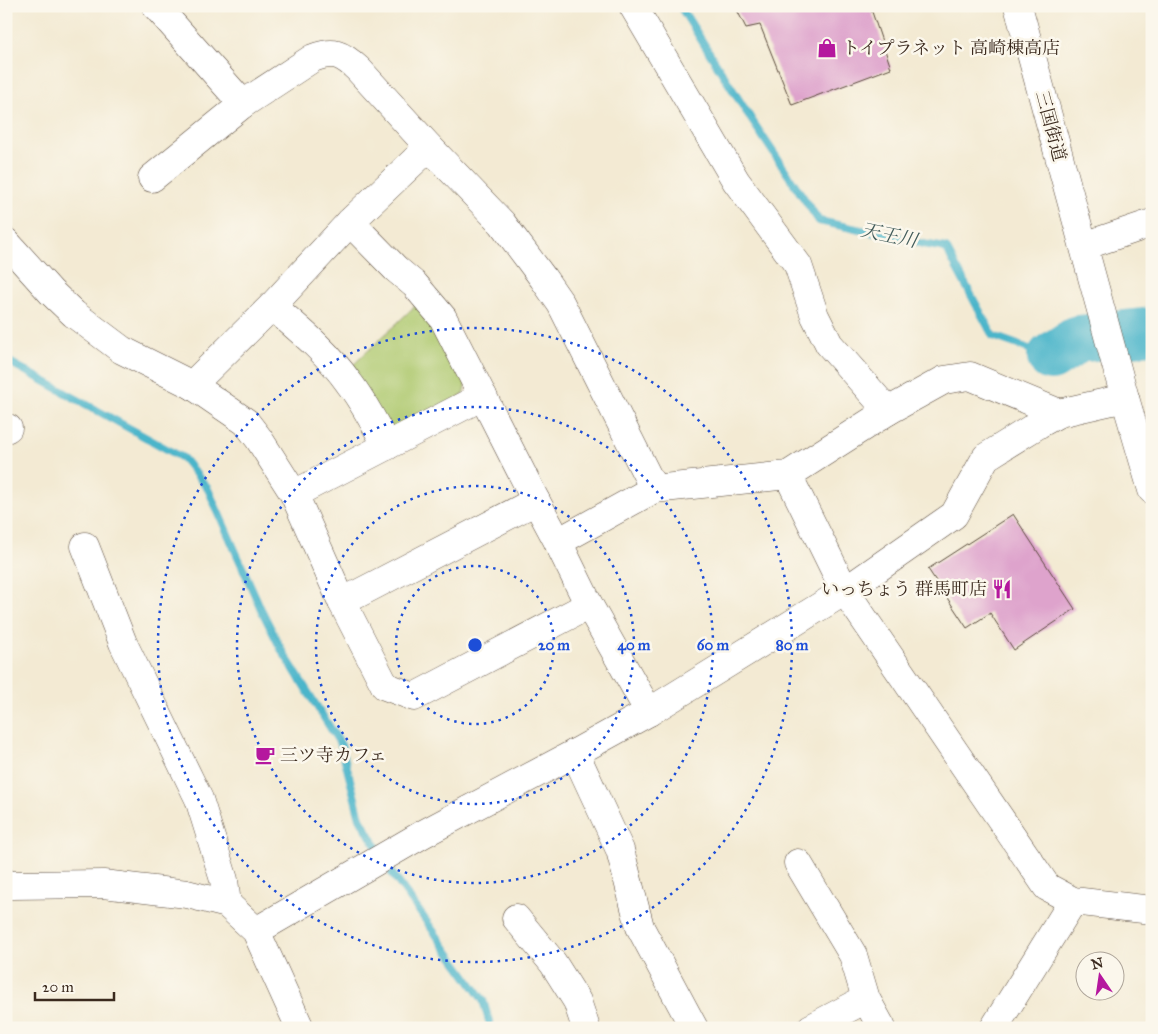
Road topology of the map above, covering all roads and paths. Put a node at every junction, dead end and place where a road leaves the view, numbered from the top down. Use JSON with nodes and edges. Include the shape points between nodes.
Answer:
{"nodes":[{"id":1,"x":156,"y":6,"type":"edge"},
{"id":2,"x":634,"y":6,"type":"edge"},
{"id":3,"x":1018,"y":6,"type":"edge"},
{"id":4,"x":243,"y":104,"type":"junction"},
{"id":5,"x":429,"y":147,"type":"junction"},
{"id":6,"x":152,"y":178,"type":"dead end"},
{"id":7,"x":350,"y":222,"type":"junction"},
{"id":8,"x":1152,"y":222,"type":"edge"},
{"id":9,"x":6,"y":242,"type":"edge"},
{"id":10,"x":1084,"y":246,"type":"junction"},
{"id":11,"x":272,"y":306,"type":"junction"},
{"id":12,"x":192,"y":385,"type":"junction"},
{"id":13,"x":484,"y":396,"type":"junction"},
{"id":14,"x":1125,"y":398,"type":"junction"},
{"id":15,"x":888,"y":411,"type":"junction"},
{"id":16,"x":1058,"y":413,"type":"junction"},
{"id":17,"x":387,"y":446,"type":"junction"},
{"id":18,"x":788,"y":475,"type":"junction"},
{"id":19,"x":654,"y":489,"type":"junction"},
{"id":20,"x":1152,"y":490,"type":"edge"},
{"id":21,"x":294,"y":494,"type":"junction"},
{"id":22,"x":536,"y":501,"type":"junction"},
{"id":23,"x":558,"y":542,"type":"junction"},
{"id":24,"x":85,"y":546,"type":"dead end"},
{"id":25,"x":845,"y":591,"type":"junction"},
{"id":26,"x":342,"y":602,"type":"junction"},
{"id":27,"x":589,"y":605,"type":"junction"},
{"id":28,"x":649,"y":712,"type":"junction"},
{"id":29,"x":575,"y":753,"type":"junction"},
{"id":30,"x":798,"y":864,"type":"dead end"},
{"id":31,"x":6,"y":883,"type":"edge"},
{"id":32,"x":1073,"y":901,"type":"junction"},
{"id":33,"x":227,"y":904,"type":"junction"},
{"id":34,"x":1152,"y":910,"type":"edge"},
{"id":35,"x":516,"y":918,"type":"dead end"},
{"id":36,"x":256,"y":931,"type":"junction"},
{"id":37,"x":866,"y":999,"type":"junction"},
{"id":38,"x":300,"y":1028,"type":"edge"},
{"id":39,"x":586,"y":1028,"type":"edge"},
{"id":40,"x":694,"y":1028,"type":"edge"},
{"id":41,"x":811,"y":1028,"type":"edge"},
{"id":42,"x":882,"y":1028,"type":"edge"},
{"id":43,"x":994,"y":1028,"type":"edge"}],
"edges":[{"from":1,"to":4,"type":"street"},
{"from":2,"to":15,"type":"street","via":[[736,181],[798,265],[829,344]]},
{"from":3,"to":10,"type":"street","name":"三国街道"},
{"from":4,"to":5,"type":"street","via":[[313,58],[337,54],[358,69]]},
{"from":4,"to":6,"type":"street"},
{"from":5,"to":7,"type":"street"},
{"from":5,"to":19,"type":"street","via":[[502,223],[543,278],[560,304]]},
{"from":7,"to":11,"type":"street"},
{"from":7,"to":13,"type":"street","via":[[433,305]]},
{"from":8,"to":10,"type":"street"},
{"from":9,"to":12,"type":"street","via":[[74,314],[122,350]]},
{"from":10,"to":14,"type":"street","name":"三国街道"},
{"from":11,"to":12,"type":"street"},
{"from":11,"to":17,"type":"street","via":[[332,361],[359,397]]},
{"from":12,"to":21,"type":"street","via":[[246,422]]},
{"from":13,"to":17,"type":"street"},
{"from":13,"to":22,"type":"street"},
{"from":14,"to":16,"type":"street"},
{"from":14,"to":20,"type":"street"},
{"from":15,"to":16,"type":"street","via":[[944,380],[970,376]]},
{"from":15,"to":18,"type":"street"},
{"from":16,"to":25,"type":"street","via":[[986,457],[954,515]]},
{"from":17,"to":21,"type":"street"},
{"from":18,"to":19,"type":"street"},
{"from":18,"to":25,"type":"street"},
{"from":19,"to":23,"type":"street"},
{"from":21,"to":26,"type":"street"},
{"from":22,"to":23,"type":"street"},
{"from":22,"to":26,"type":"street"},
{"from":23,"to":27,"type":"street"},
{"from":24,"to":33,"type":"street","via":[[124,643],[199,799],[224,880]]},
{"from":25,"to":28,"type":"street"},
{"from":25,"to":32,"type":"street","via":[[1047,887]]},
{"from":26,"to":27,"type":"street","via":[[385,686],[414,697]]},
{"from":27,"to":28,"type":"street"},
{"from":28,"to":29,"type":"street"},
{"from":29,"to":36,"type":"street","via":[[423,834]]},
{"from":29,"to":40,"type":"street","via":[[620,850],[640,927]]},
{"from":30,"to":37,"type":"street","via":[[853,955]]},
{"from":31,"to":33,"type":"street","via":[[103,884],[187,894]]},
{"from":32,"to":34,"type":"street"},
{"from":32,"to":43,"type":"street"},
{"from":33,"to":36,"type":"street"},
{"from":35,"to":39,"type":"street","via":[[553,962],[577,1001]]},
{"from":36,"to":38,"type":"street"},
{"from":37,"to":41,"type":"street"},
{"from":37,"to":42,"type":"street"}]}
